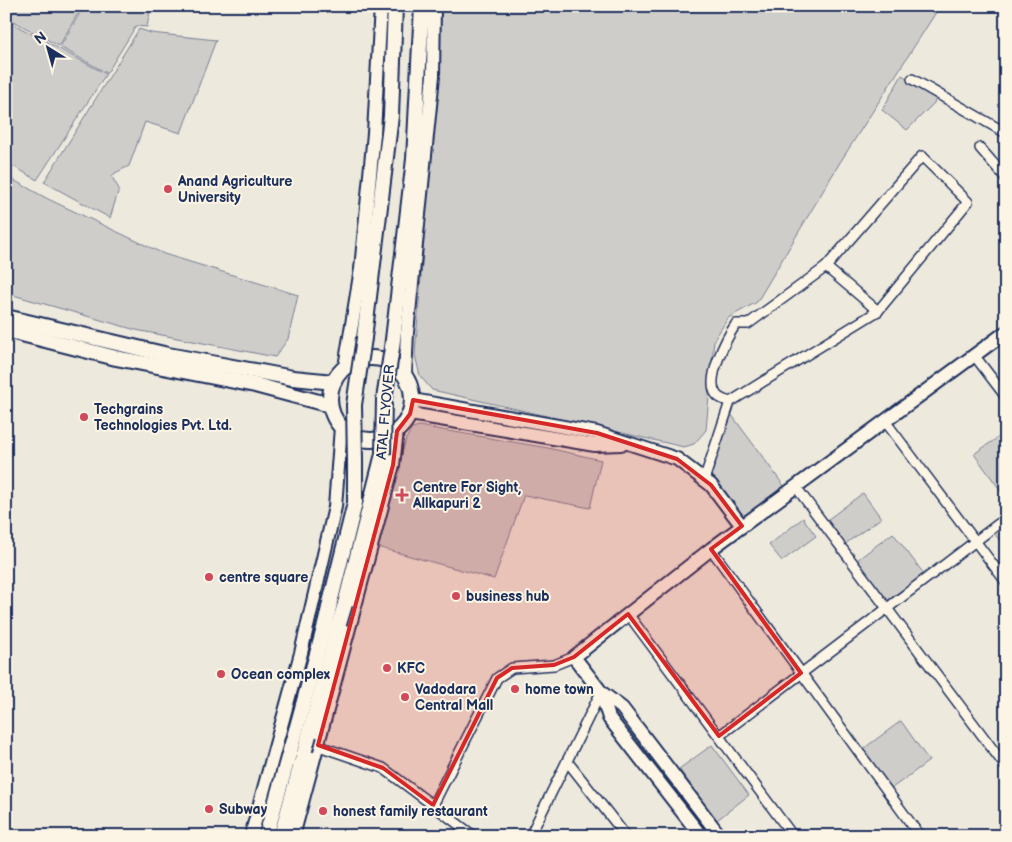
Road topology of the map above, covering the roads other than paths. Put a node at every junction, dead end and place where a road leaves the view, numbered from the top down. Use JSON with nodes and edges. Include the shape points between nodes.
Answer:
{"nodes":[{"id":1,"x":381,"y":6,"type":"edge"},
{"id":2,"x":395,"y":6,"type":"edge"},
{"id":3,"x":422,"y":6,"type":"edge"},
{"id":4,"x":434,"y":6,"type":"edge"},
{"id":5,"x":912,"y":79,"type":"dead end"},
{"id":6,"x":1006,"y":134,"type":"edge"},
{"id":7,"x":980,"y":148,"type":"dead end"},
{"id":8,"x":1006,"y":178,"type":"edge"},
{"id":9,"x":826,"y":267,"type":"junction"},
{"id":10,"x":878,"y":312,"type":"junction"},
{"id":11,"x":6,"y":317,"type":"edge"},
{"id":12,"x":6,"y":330,"type":"edge"},
{"id":13,"x":1006,"y":332,"type":"edge"},
{"id":14,"x":974,"y":355,"type":"junction"},
{"id":15,"x":166,"y":362,"type":"junction"},
{"id":16,"x":345,"y":367,"type":"junction"},
{"id":17,"x":405,"y":375,"type":"junction"},
{"id":18,"x":334,"y":382,"type":"junction"},
{"id":19,"x":1006,"y":396,"type":"edge"},
{"id":20,"x":730,"y":402,"type":"junction"},
{"id":21,"x":330,"y":405,"type":"junction"},
{"id":22,"x":412,"y":407,"type":"junction"},
{"id":23,"x":885,"y":421,"type":"junction"},
{"id":24,"x":341,"y":427,"type":"junction"},
{"id":25,"x":397,"y":431,"type":"junction"},
{"id":26,"x":704,"y":480,"type":"junction"},
{"id":27,"x":796,"y":487,"type":"junction"},
{"id":28,"x":1006,"y":518,"type":"edge"},
{"id":29,"x":742,"y":526,"type":"junction"},
{"id":30,"x":975,"y":541,"type":"junction"},
{"id":31,"x":711,"y":549,"type":"junction"},
{"id":32,"x":1006,"y":582,"type":"edge"},
{"id":33,"x":887,"y":608,"type":"junction"},
{"id":34,"x":311,"y":612,"type":"junction"},
{"id":35,"x":354,"y":614,"type":"junction"},
{"id":36,"x":628,"y":614,"type":"junction"},
{"id":37,"x":574,"y":656,"type":"junction"},
{"id":38,"x":801,"y":673,"type":"junction"},
{"id":39,"x":600,"y":692,"type":"junction"},
{"id":40,"x":280,"y":736,"type":"junction"},
{"id":41,"x":719,"y":736,"type":"junction"},
{"id":42,"x":318,"y":745,"type":"junction"},
{"id":43,"x":567,"y":761,"type":"junction"},
{"id":44,"x":1006,"y":767,"type":"edge"},
{"id":45,"x":434,"y":806,"type":"junction"},
{"id":46,"x":251,"y":836,"type":"edge"},
{"id":47,"x":266,"y":836,"type":"edge"},
{"id":48,"x":280,"y":836,"type":"edge"},
{"id":49,"x":292,"y":836,"type":"edge"},
{"id":50,"x":474,"y":836,"type":"edge"},
{"id":51,"x":530,"y":836,"type":"edge"},
{"id":52,"x":626,"y":836,"type":"edge"},
{"id":53,"x":701,"y":836,"type":"edge"},
{"id":54,"x":720,"y":836,"type":"edge"},
{"id":55,"x":793,"y":836,"type":"edge"},
{"id":56,"x":920,"y":836,"type":"edge"}],
"edges":[{"from":1,"to":16,"type":"street","via":[[374,134],[361,269]]},
{"from":2,"to":47,"type":"main road","name":"ATAL FLYOVER","bridge":true,"via":[[391,116],[354,405],[355,503]]},
{"from":3,"to":48,"type":"main road","name":"ATAL FLYOVER","bridge":true,"via":[[414,159],[384,399],[383,454]]},
{"from":4,"to":17,"type":"street","via":[[433,76]]},
{"from":5,"to":6,"type":"street"},
{"from":7,"to":8,"type":"street"},
{"from":9,"to":10,"type":"street"},
{"from":9,"to":10,"type":"street","via":[[922,156],[968,202]]},
{"from":9,"to":20,"type":"street","via":[[748,324],[736,324],[720,350],[715,374],[714,392]]},
{"from":10,"to":20,"type":"street"},
{"from":11,"to":15,"type":"main road"},
{"from":12,"to":15,"type":"main road","via":[[116,358]]},
{"from":13,"to":14,"type":"street"},
{"from":14,"to":19,"type":"street"},
{"from":14,"to":23,"type":"street"},
{"from":15,"to":18,"type":"main road"},
{"from":15,"to":21,"type":"main road"},
{"from":16,"to":17,"type":"main road","via":[[357,360],[370,358],[384,360]]},
{"from":16,"to":18,"type":"main road"},
{"from":17,"to":22,"type":"main road","via":[[411,387]]},
{"from":18,"to":21,"type":"main road"},
{"from":20,"to":26,"type":"street"},
{"from":21,"to":24,"type":"main road"},
{"from":22,"to":25,"type":"main road"},
{"from":22,"to":26,"type":"street","via":[[598,433],[677,459]]},
{"from":23,"to":27,"type":"street"},
{"from":23,"to":30,"type":"street"},
{"from":24,"to":25,"type":"main road","via":[[352,436],[365,440],[379,440]]},
{"from":24,"to":34,"type":"street","via":[[335,507]]},
{"from":25,"to":35,"type":"street","via":[[393,465]]},
{"from":26,"to":29,"type":"street"},
{"from":27,"to":29,"type":"street"},
{"from":27,"to":33,"type":"street"},
{"from":28,"to":30,"type":"street"},
{"from":29,"to":31,"type":"street"},
{"from":30,"to":32,"type":"street"},
{"from":30,"to":33,"type":"street"},
{"from":31,"to":36,"type":"street"},
{"from":31,"to":38,"type":"street"},
{"from":33,"to":38,"type":"street"},
{"from":33,"to":44,"type":"street"},
{"from":34,"to":35,"type":"street"},
{"from":34,"to":40,"type":"street"},
{"from":35,"to":42,"type":"street"},
{"from":36,"to":37,"type":"street"},
{"from":36,"to":41,"type":"street"},
{"from":37,"to":39,"type":"street"},
{"from":37,"to":45,"type":"street","via":[[554,665],[512,668],[496,678]]},
{"from":38,"to":41,"type":"street"},
{"from":38,"to":56,"type":"street"},
{"from":39,"to":43,"type":"street"},
{"from":39,"to":53,"type":"street","via":[[609,718]]},
{"from":39,"to":54,"type":"street","via":[[622,708]]},
{"from":40,"to":42,"type":"street"},
{"from":40,"to":46,"type":"street"},
{"from":41,"to":55,"type":"street"},
{"from":42,"to":45,"type":"street","via":[[384,768]]},
{"from":42,"to":49,"type":"street"},
{"from":43,"to":51,"type":"street"},
{"from":43,"to":52,"type":"street"},
{"from":45,"to":50,"type":"street"}]}
